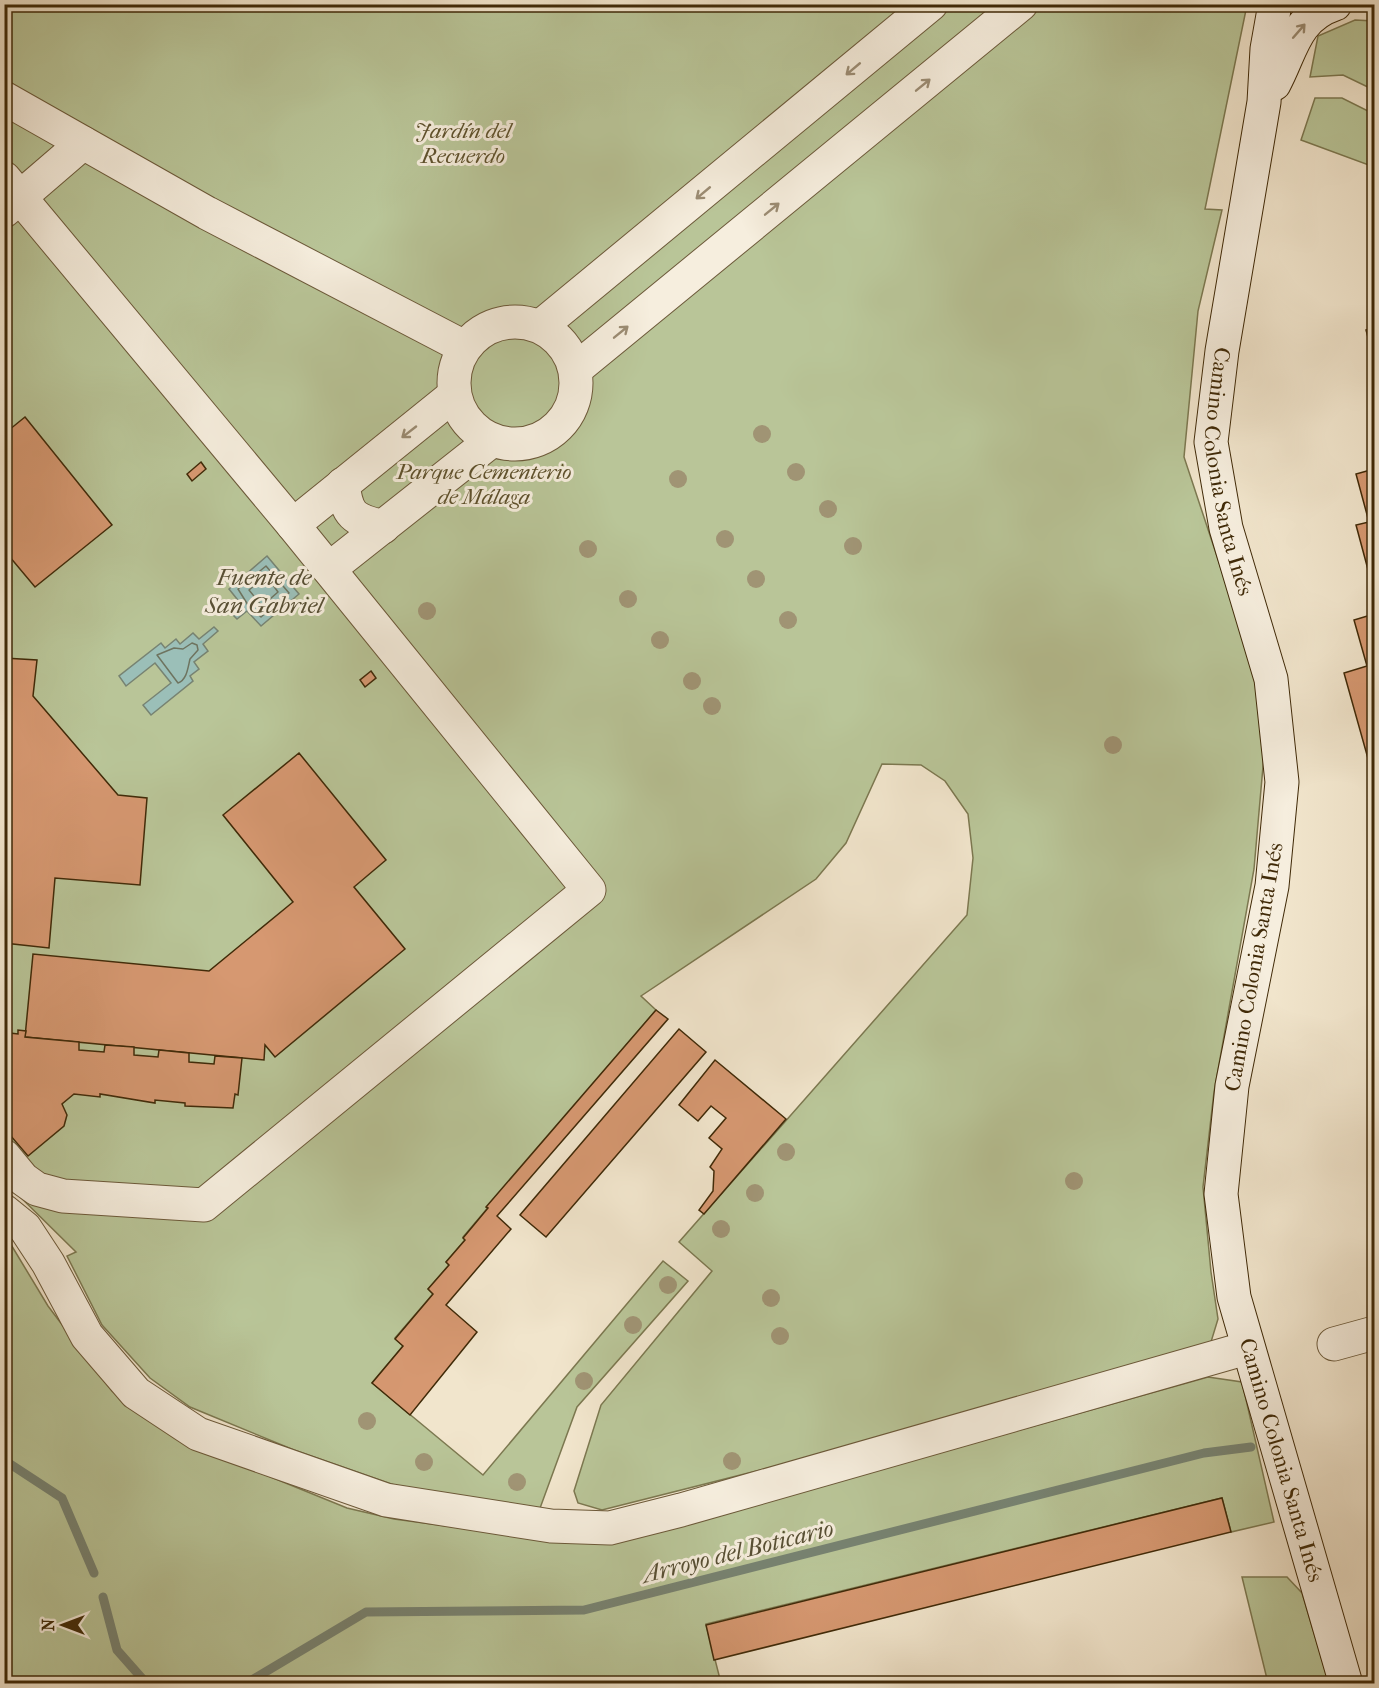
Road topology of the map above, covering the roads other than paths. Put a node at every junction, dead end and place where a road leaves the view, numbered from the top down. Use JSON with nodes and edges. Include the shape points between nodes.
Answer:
{"nodes":[{"id":1,"x":931,"y":4,"type":"edge"},
{"id":2,"x":1021,"y":4,"type":"edge"},
{"id":3,"x":1275,"y":4,"type":"edge"},
{"id":4,"x":1335,"y":4,"type":"edge"},
{"id":5,"x":4,"y":98,"type":"edge"},
{"id":6,"x":1264,"y":102,"type":"junction"},
{"id":7,"x":83,"y":143,"type":"junction"},
{"id":8,"x":10,"y":196,"type":"edge"},
{"id":9,"x":541,"y":326,"type":"junction"},
{"id":10,"x":464,"y":348,"type":"junction"},
{"id":11,"x":576,"y":369,"type":"junction"},
{"id":12,"x":454,"y":395,"type":"junction"},
{"id":13,"x":491,"y":441,"type":"junction"},
{"id":14,"x":343,"y":484,"type":"junction"},
{"id":15,"x":293,"y":525,"type":"junction"},
{"id":16,"x":383,"y":527,"type":"junction"},
{"id":17,"x":329,"y":569,"type":"junction"},
{"id":18,"x":4,"y":1156,"type":"edge"},
{"id":19,"x":37,"y":1188,"type":"junction"},
{"id":20,"x":15,"y":1220,"type":"edge"},
{"id":21,"x":1374,"y":1334,"type":"edge"},
{"id":22,"x":1334,"y":1344,"type":"dead end"},
{"id":23,"x":1247,"y":1348,"type":"junction"},
{"id":24,"x":1346,"y":1683,"type":"edge"}],
"edges":[{"from":1,"to":9,"type":"street","one_way":true},
{"from":11,"to":2,"type":"street","one_way":true},
{"from":3,"to":6,"type":"street","name":"Camino Colonia Santa Inés"},
{"from":6,"to":4,"type":"street","name":"Camino Colonia Santa Inés","one_way":true,"via":[[1293,38],[1318,10]]},
{"from":5,"to":7,"type":"street"},
{"from":6,"to":23,"type":"street","name":"Camino Colonia Santa Inés","via":[[1222,351],[1211,442],[1226,528],[1271,679],[1282,782],[1272,886],[1232,1086],[1221,1194],[1234,1297]]},
{"from":7,"to":8,"type":"street"},
{"from":7,"to":10,"type":"street"},
{"from":8,"to":15,"type":"street"},
{"from":9,"to":10,"type":"street","via":[[513,321],[485,328]]},
{"from":9,"to":11,"type":"street","via":[[564,344]]},
{"from":10,"to":12,"type":"street","via":[[454,371]]},
{"from":11,"to":13,"type":"street","via":[[574,401],[558,428],[538,441],[515,446]]},
{"from":12,"to":13,"type":"street","via":[[467,423]]},
{"from":12,"to":14,"type":"street","one_way":true},
{"from":13,"to":16,"type":"street"},
{"from":14,"to":15,"type":"street"},
{"from":14,"to":16,"type":"street","via":[[346,507],[352,514],[359,521]]},
{"from":15,"to":17,"type":"street"},
{"from":16,"to":17,"type":"street"},
{"from":17,"to":19,"type":"street","via":[[590,890],[204,1206],[63,1196]]},
{"from":18,"to":19,"type":"street","via":[[23,1179]]},
{"from":19,"to":20,"type":"street"},
{"from":20,"to":23,"type":"street","via":[[48,1263],[87,1336],[136,1393],[198,1434],[387,1500],[551,1526],[609,1528],[681,1510]]},
{"from":21,"to":22,"type":"street"},
{"from":23,"to":24,"type":"street","name":"Camino Colonia Santa Inés"}]}
